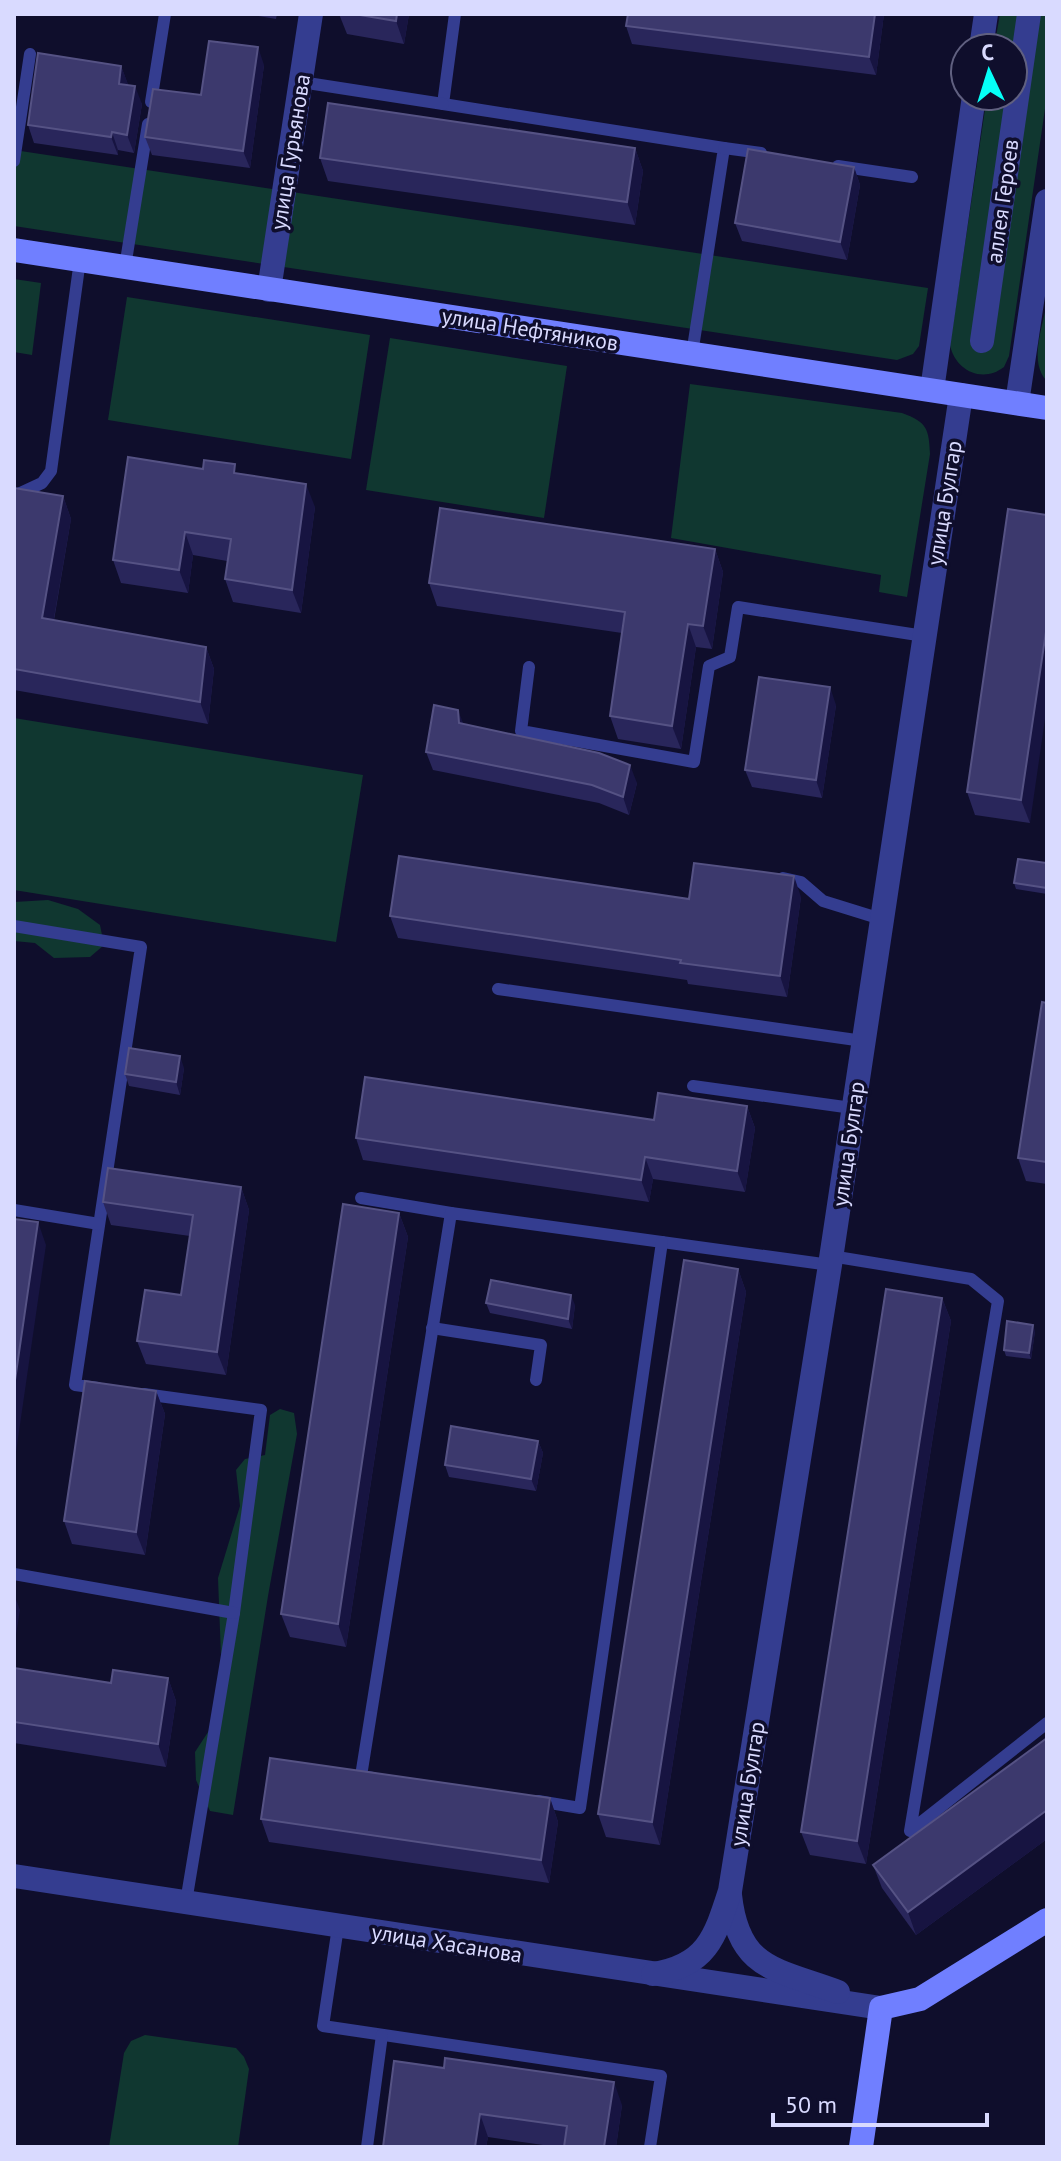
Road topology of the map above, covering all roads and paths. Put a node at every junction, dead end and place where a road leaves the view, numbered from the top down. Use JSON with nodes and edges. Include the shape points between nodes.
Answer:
{"nodes":[{"id":1,"x":165,"y":14,"type":"edge"},
{"id":2,"x":311,"y":14,"type":"edge"},
{"id":3,"x":455,"y":14,"type":"edge"},
{"id":4,"x":1029,"y":14,"type":"edge"},
{"id":5,"x":30,"y":54,"type":"dead end"},
{"id":6,"x":301,"y":82,"type":"junction"},
{"id":7,"x":443,"y":104,"type":"junction"},
{"id":8,"x":972,"y":112,"type":"edge"},
{"id":9,"x":724,"y":148,"type":"junction"},
{"id":10,"x":771,"y":155,"type":"edge"},
{"id":11,"x":14,"y":161,"type":"edge"},
{"id":12,"x":818,"y":163,"type":"edge"},
{"id":13,"x":912,"y":177,"type":"dead end"},
{"id":14,"x":1047,"y":207,"type":"edge"},
{"id":15,"x":14,"y":250,"type":"edge"},
{"id":16,"x":80,"y":260,"type":"junction"},
{"id":17,"x":125,"y":267,"type":"junction"},
{"id":18,"x":269,"y":290,"type":"junction"},
{"id":19,"x":982,"y":341,"type":"dead end"},
{"id":20,"x":692,"y":354,"type":"junction"},
{"id":21,"x":932,"y":390,"type":"junction"},
{"id":22,"x":961,"y":395,"type":"junction"},
{"id":23,"x":1017,"y":403,"type":"junction"},
{"id":24,"x":1047,"y":408,"type":"edge"},
{"id":25,"x":14,"y":496,"type":"edge"},
{"id":26,"x":924,"y":636,"type":"junction"},
{"id":27,"x":529,"y":667,"type":"dead end"},
{"id":28,"x":774,"y":877,"type":"edge"},
{"id":29,"x":881,"y":919,"type":"junction"},
{"id":30,"x":14,"y":926,"type":"edge"},
{"id":31,"x":498,"y":989,"type":"dead end"},
{"id":32,"x":863,"y":1041,"type":"junction"},
{"id":33,"x":693,"y":1086,"type":"dead end"},
{"id":34,"x":852,"y":1108,"type":"junction"},
{"id":35,"x":361,"y":1198,"type":"dead end"},
{"id":36,"x":14,"y":1210,"type":"edge"},
{"id":37,"x":451,"y":1213,"type":"junction"},
{"id":38,"x":99,"y":1224,"type":"junction"},
{"id":39,"x":662,"y":1242,"type":"junction"},
{"id":40,"x":831,"y":1260,"type":"junction"},
{"id":41,"x":432,"y":1328,"type":"junction"},
{"id":42,"x":536,"y":1380,"type":"dead end"},
{"id":43,"x":106,"y":1389,"type":"edge"},
{"id":44,"x":137,"y":1393,"type":"edge"},
{"id":45,"x":14,"y":1574,"type":"edge"},
{"id":46,"x":234,"y":1613,"type":"junction"},
{"id":47,"x":1047,"y":1723,"type":"edge"},
{"id":48,"x":346,"y":1774,"type":"edge"},
{"id":49,"x":361,"y":1776,"type":"junction"},
{"id":50,"x":385,"y":1779,"type":"edge"},
{"id":51,"x":520,"y":1799,"type":"edge"},
{"id":52,"x":14,"y":1876,"type":"edge"},
{"id":53,"x":730,"y":1891,"type":"junction"},
{"id":54,"x":186,"y":1902,"type":"junction"},
{"id":55,"x":1047,"y":1920,"type":"edge"},
{"id":56,"x":338,"y":1927,"type":"junction"},
{"id":57,"x":653,"y":1974,"type":"junction"},
{"id":58,"x":881,"y":2008,"type":"junction"},
{"id":59,"x":382,"y":2035,"type":"junction"},
{"id":60,"x":367,"y":2147,"type":"edge"},
{"id":61,"x":650,"y":2147,"type":"edge"},
{"id":62,"x":861,"y":2147,"type":"edge"}],
"edges":[{"from":1,"to":17,"type":"lane"},
{"from":2,"to":6,"type":"street","name":"улица Гурьянова"},
{"from":3,"to":7,"type":"lane"},
{"from":4,"to":19,"type":"street","name":"аллея Героев"},
{"from":5,"to":11,"type":"lane"},
{"from":6,"to":7,"type":"lane"},
{"from":6,"to":18,"type":"street","name":"улица Гурьянова"},
{"from":7,"to":9,"type":"lane"},
{"from":8,"to":21,"type":"street"},
{"from":9,"to":10,"type":"lane"},
{"from":9,"to":20,"type":"lane"},
{"from":12,"to":13,"type":"lane"},
{"from":14,"to":23,"type":"street"},
{"from":15,"to":16,"type":"street","name":"улица Нефтяников"},
{"from":16,"to":17,"type":"street","name":"улица Нефтяников"},
{"from":16,"to":25,"type":"lane","via":[[51,471],[42,483]]},
{"from":17,"to":18,"type":"street","name":"улица Нефтяников"},
{"from":18,"to":20,"type":"street","name":"улица Нефтяников"},
{"from":20,"to":21,"type":"street","name":"улица Нефтяников"},
{"from":21,"to":22,"type":"street","name":"улица Нефтяников"},
{"from":22,"to":23,"type":"street","name":"улица Нефтяников"},
{"from":22,"to":26,"type":"street","name":"улица Булгар"},
{"from":23,"to":24,"type":"street","name":"улица Нефтяников"},
{"from":26,"to":27,"type":"lane","via":[[738,607],[730,657],[709,666],[694,762],[521,731]]},
{"from":26,"to":29,"type":"street","name":"улица Булгар"},
{"from":28,"to":29,"type":"lane","via":[[801,882],[823,901]]},
{"from":29,"to":32,"type":"street","name":"улица Булгар"},
{"from":30,"to":38,"type":"lane","via":[[141,947]]},
{"from":31,"to":32,"type":"lane"},
{"from":32,"to":34,"type":"street","name":"улица Булгар"},
{"from":33,"to":34,"type":"lane"},
{"from":34,"to":40,"type":"street","name":"улица Булгар"},
{"from":35,"to":37,"type":"lane"},
{"from":36,"to":38,"type":"lane"},
{"from":37,"to":39,"type":"lane"},
{"from":37,"to":41,"type":"lane"},
{"from":38,"to":43,"type":"lane","via":[[75,1385]]},
{"from":39,"to":40,"type":"lane"},
{"from":39,"to":51,"type":"lane","via":[[580,1808]]},
{"from":40,"to":47,"type":"lane","via":[[971,1279],[998,1301],[910,1831]]},
{"from":40,"to":53,"type":"street","name":"улица Булгар"},
{"from":41,"to":42,"type":"lane","via":[[541,1345]]},
{"from":41,"to":49,"type":"lane"},
{"from":44,"to":46,"type":"lane","via":[[261,1410]]},
{"from":45,"to":46,"type":"lane"},
{"from":46,"to":54,"type":"lane"},
{"from":48,"to":49,"type":"lane"},
{"from":49,"to":50,"type":"lane"},
{"from":52,"to":54,"type":"street","name":"улица Хасанова"},
{"from":53,"to":57,"type":"street","name":"улица Булгар","via":[[705,1951],[687,1965]]},
{"from":53,"to":58,"type":"street","name":"улица Булгар","via":[[736,1930],[754,1958]]},
{"from":54,"to":56,"type":"street","name":"улица Хасанова"},
{"from":55,"to":58,"type":"street","via":[[920,1999]]},
{"from":56,"to":57,"type":"street","name":"улица Хасанова"},
{"from":56,"to":59,"type":"lane","via":[[323,2026]]},
{"from":57,"to":58,"type":"street","name":"улица Хасанова"},
{"from":58,"to":62,"type":"street"},
{"from":59,"to":60,"type":"lane"},
{"from":59,"to":61,"type":"lane","via":[[661,2076]]}]}
